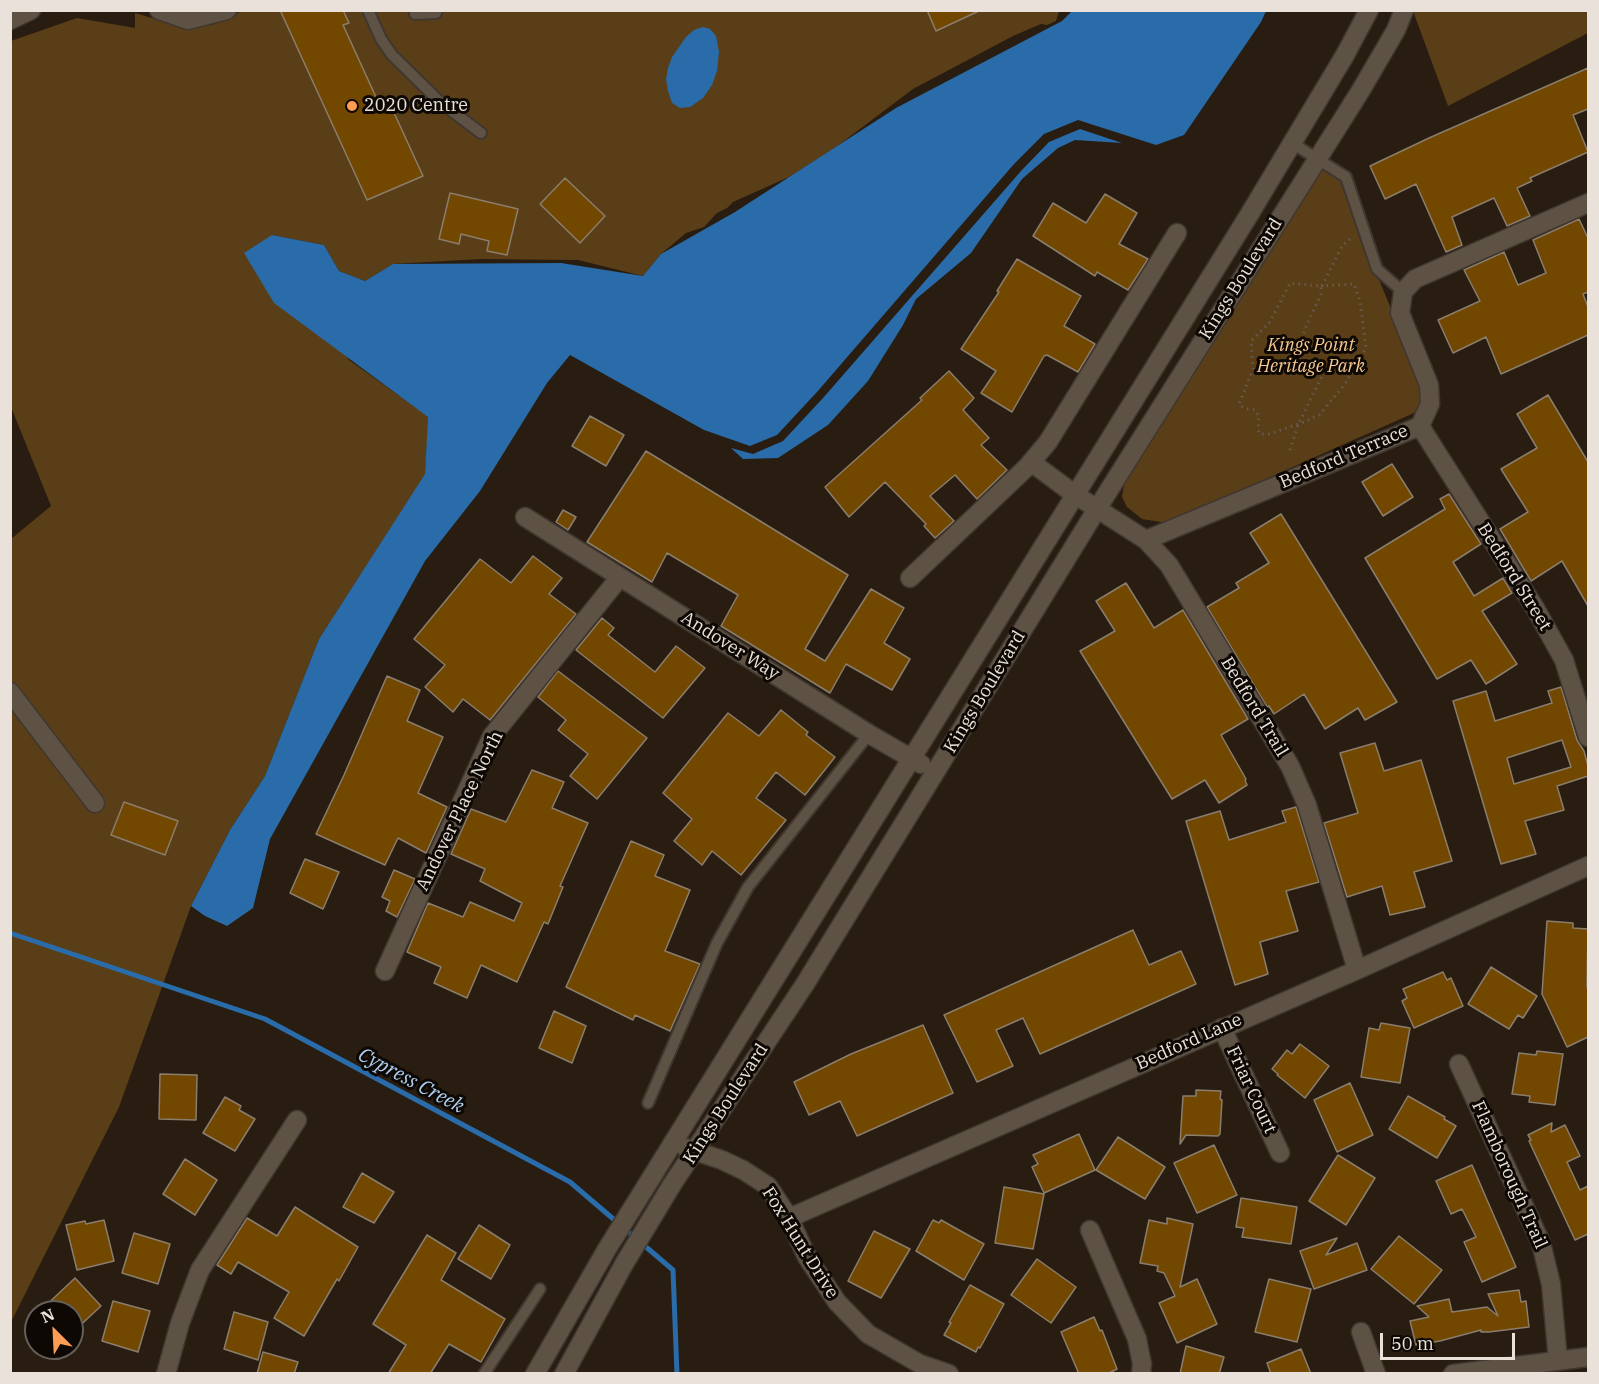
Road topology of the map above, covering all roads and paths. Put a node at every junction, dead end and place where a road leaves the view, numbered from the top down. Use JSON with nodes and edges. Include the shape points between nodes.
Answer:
{"nodes":[{"id":1,"x":31,"y":10,"type":"edge"},
{"id":2,"x":159,"y":10,"type":"edge"},
{"id":3,"x":227,"y":10,"type":"edge"},
{"id":4,"x":368,"y":10,"type":"edge"},
{"id":5,"x":415,"y":10,"type":"edge"},
{"id":6,"x":436,"y":10,"type":"edge"},
{"id":7,"x":1369,"y":10,"type":"edge"},
{"id":8,"x":1404,"y":10,"type":"edge"},
{"id":9,"x":10,"y":20,"type":"edge"},
{"id":10,"x":481,"y":133,"type":"dead end"},
{"id":11,"x":1292,"y":143,"type":"junction"},
{"id":12,"x":1318,"y":158,"type":"junction"},
{"id":13,"x":1588,"y":203,"type":"edge"},
{"id":14,"x":1177,"y":233,"type":"dead end"},
{"id":15,"x":1354,"y":236,"type":"dead end"},
{"id":16,"x":1322,"y":286,"type":"junction"},
{"id":17,"x":1403,"y":292,"type":"junction"},
{"id":18,"x":1305,"y":345,"type":"dead end"},
{"id":19,"x":1319,"y":358,"type":"dead end"},
{"id":20,"x":1298,"y":425,"type":"junction"},
{"id":21,"x":1420,"y":426,"type":"junction"},
{"id":22,"x":1290,"y":450,"type":"dead end"},
{"id":23,"x":1030,"y":462,"type":"junction"},
{"id":24,"x":1074,"y":494,"type":"junction"},
{"id":25,"x":1097,"y":509,"type":"junction"},
{"id":26,"x":525,"y":517,"type":"dead end"},
{"id":27,"x":1146,"y":540,"type":"junction"},
{"id":28,"x":620,"y":577,"type":"junction"},
{"id":29,"x":910,"y":578,"type":"dead end"},
{"id":30,"x":10,"y":692,"type":"edge"},
{"id":31,"x":869,"y":734,"type":"junction"},
{"id":32,"x":1588,"y":737,"type":"edge"},
{"id":33,"x":913,"y":759,"type":"junction"},
{"id":34,"x":936,"y":772,"type":"junction"},
{"id":35,"x":95,"y":803,"type":"dead end"},
{"id":36,"x":1588,"y":866,"type":"edge"},
{"id":37,"x":1357,"y":970,"type":"junction"},
{"id":38,"x":385,"y":971,"type":"dead end"},
{"id":39,"x":1222,"y":1028,"type":"junction"},
{"id":40,"x":1459,"y":1064,"type":"dead end"},
{"id":41,"x":648,"y":1103,"type":"dead end"},
{"id":42,"x":297,"y":1120,"type":"dead end"},
{"id":43,"x":673,"y":1144,"type":"junction"},
{"id":44,"x":695,"y":1151,"type":"junction"},
{"id":45,"x":1280,"y":1153,"type":"dead end"},
{"id":46,"x":789,"y":1218,"type":"junction"},
{"id":47,"x":1090,"y":1230,"type":"dead end"},
{"id":48,"x":540,"y":1289,"type":"dead end"},
{"id":49,"x":1361,"y":1332,"type":"dead end"},
{"id":50,"x":1588,"y":1357,"type":"edge"},
{"id":51,"x":1558,"y":1361,"type":"junction"},
{"id":52,"x":918,"y":1369,"type":"edge"},
{"id":53,"x":1487,"y":1371,"type":"edge"},
{"id":54,"x":166,"y":1374,"type":"edge"},
{"id":55,"x":484,"y":1374,"type":"edge"},
{"id":56,"x":535,"y":1374,"type":"edge"},
{"id":57,"x":564,"y":1374,"type":"edge"},
{"id":58,"x":949,"y":1374,"type":"edge"},
{"id":59,"x":1141,"y":1374,"type":"edge"},
{"id":60,"x":1376,"y":1374,"type":"edge"},
{"id":61,"x":1453,"y":1374,"type":"edge"}],
"edges":[{"from":1,"to":9,"type":"street"},
{"from":2,"to":3,"type":"street","via":[[188,20]]},
{"from":4,"to":10,"type":"lane","via":[[392,55],[440,102]]},
{"from":5,"to":6,"type":"lane","via":[[415,15]]},
{"from":7,"to":11,"type":"street","name":"Kings Boulevard"},
{"from":8,"to":12,"type":"street","name":"Kings Boulevard","via":[[1379,60]]},
{"from":11,"to":12,"type":"lane"},
{"from":11,"to":24,"type":"street","name":"Kings Boulevard"},
{"from":12,"to":17,"type":"lane","via":[[1346,177],[1377,269]]},
{"from":12,"to":25,"type":"street","name":"Kings Boulevard"},
{"from":13,"to":17,"type":"street","via":[[1415,279]]},
{"from":14,"to":23,"type":"street","via":[[1048,442]]},
{"from":15,"to":16,"type":"path","via":[[1345,241]]},
{"from":16,"to":18,"type":"path","via":[[1305,329]]},
{"from":16,"to":20,"type":"path","via":[[1354,284],[1366,348],[1328,407]]},
{"from":16,"to":20,"type":"path","via":[[1290,283],[1270,322],[1251,341],[1253,369],[1239,404],[1255,410],[1260,434]]},
{"from":17,"to":21,"type":"street","name":"Bedford Terrace","via":[[1400,313],[1429,384],[1430,404]]},
{"from":19,"to":20,"type":"path","via":[[1322,376]]},
{"from":20,"to":22,"type":"path"},
{"from":21,"to":27,"type":"street","name":"Bedford Terrace"},
{"from":21,"to":32,"type":"street","name":"Bedford Street","via":[[1564,660]]},
{"from":23,"to":24,"type":"street","name":"Bedford Trail"},
{"from":23,"to":29,"type":"street"},
{"from":24,"to":25,"type":"street","name":"Bedford Trail"},
{"from":24,"to":33,"type":"street","name":"Kings Boulevard"},
{"from":25,"to":27,"type":"street","name":"Bedford Trail"},
{"from":25,"to":34,"type":"street","name":"Kings Boulevard"},
{"from":26,"to":28,"type":"street","name":"Andover Way"},
{"from":27,"to":37,"type":"street","name":"Bedford Trail","via":[[1169,565],[1290,766],[1307,805]]},
{"from":28,"to":31,"type":"street","name":"Andover Way"},
{"from":28,"to":38,"type":"street","name":"Andover Place North","via":[[492,736]]},
{"from":30,"to":35,"type":"street"},
{"from":31,"to":33,"type":"street","name":"Andover Way"},
{"from":31,"to":41,"type":"lane","via":[[748,887],[717,943]]},
{"from":33,"to":34,"type":"street","name":"Andover Way"},
{"from":33,"to":43,"type":"street","name":"Kings Boulevard"},
{"from":34,"to":44,"type":"street","name":"Kings Boulevard"},
{"from":36,"to":37,"type":"street","name":"Bedford Lane"},
{"from":37,"to":39,"type":"street","name":"Bedford Lane"},
{"from":39,"to":45,"type":"street","name":"Friar Court"},
{"from":39,"to":46,"type":"street","name":"Bedford Lane"},
{"from":40,"to":51,"type":"street","name":"Flamborough Trail","via":[[1541,1243],[1551,1284]]},
{"from":42,"to":54,"type":"street","via":[[200,1270]]},
{"from":43,"to":44,"type":"street","name":"Fox Hunt Drive"},
{"from":43,"to":56,"type":"street","name":"Kings Boulevard"},
{"from":44,"to":46,"type":"street","name":"Fox Hunt Drive","via":[[743,1170],[768,1186]]},
{"from":44,"to":57,"type":"street","name":"Kings Boulevard","via":[[624,1264]]},
{"from":46,"to":52,"type":"street","name":"Fox Hunt Drive","via":[[807,1257],[837,1302],[868,1334]]},
{"from":47,"to":59,"type":"street","via":[[1137,1339]]},
{"from":48,"to":55,"type":"lane"},
{"from":49,"to":60,"type":"street"},
{"from":50,"to":51,"type":"street"},
{"from":51,"to":53,"type":"street"},
{"from":52,"to":58,"type":"street","name":"Fox Hunt Drive"},
{"from":53,"to":61,"type":"street"}]}
